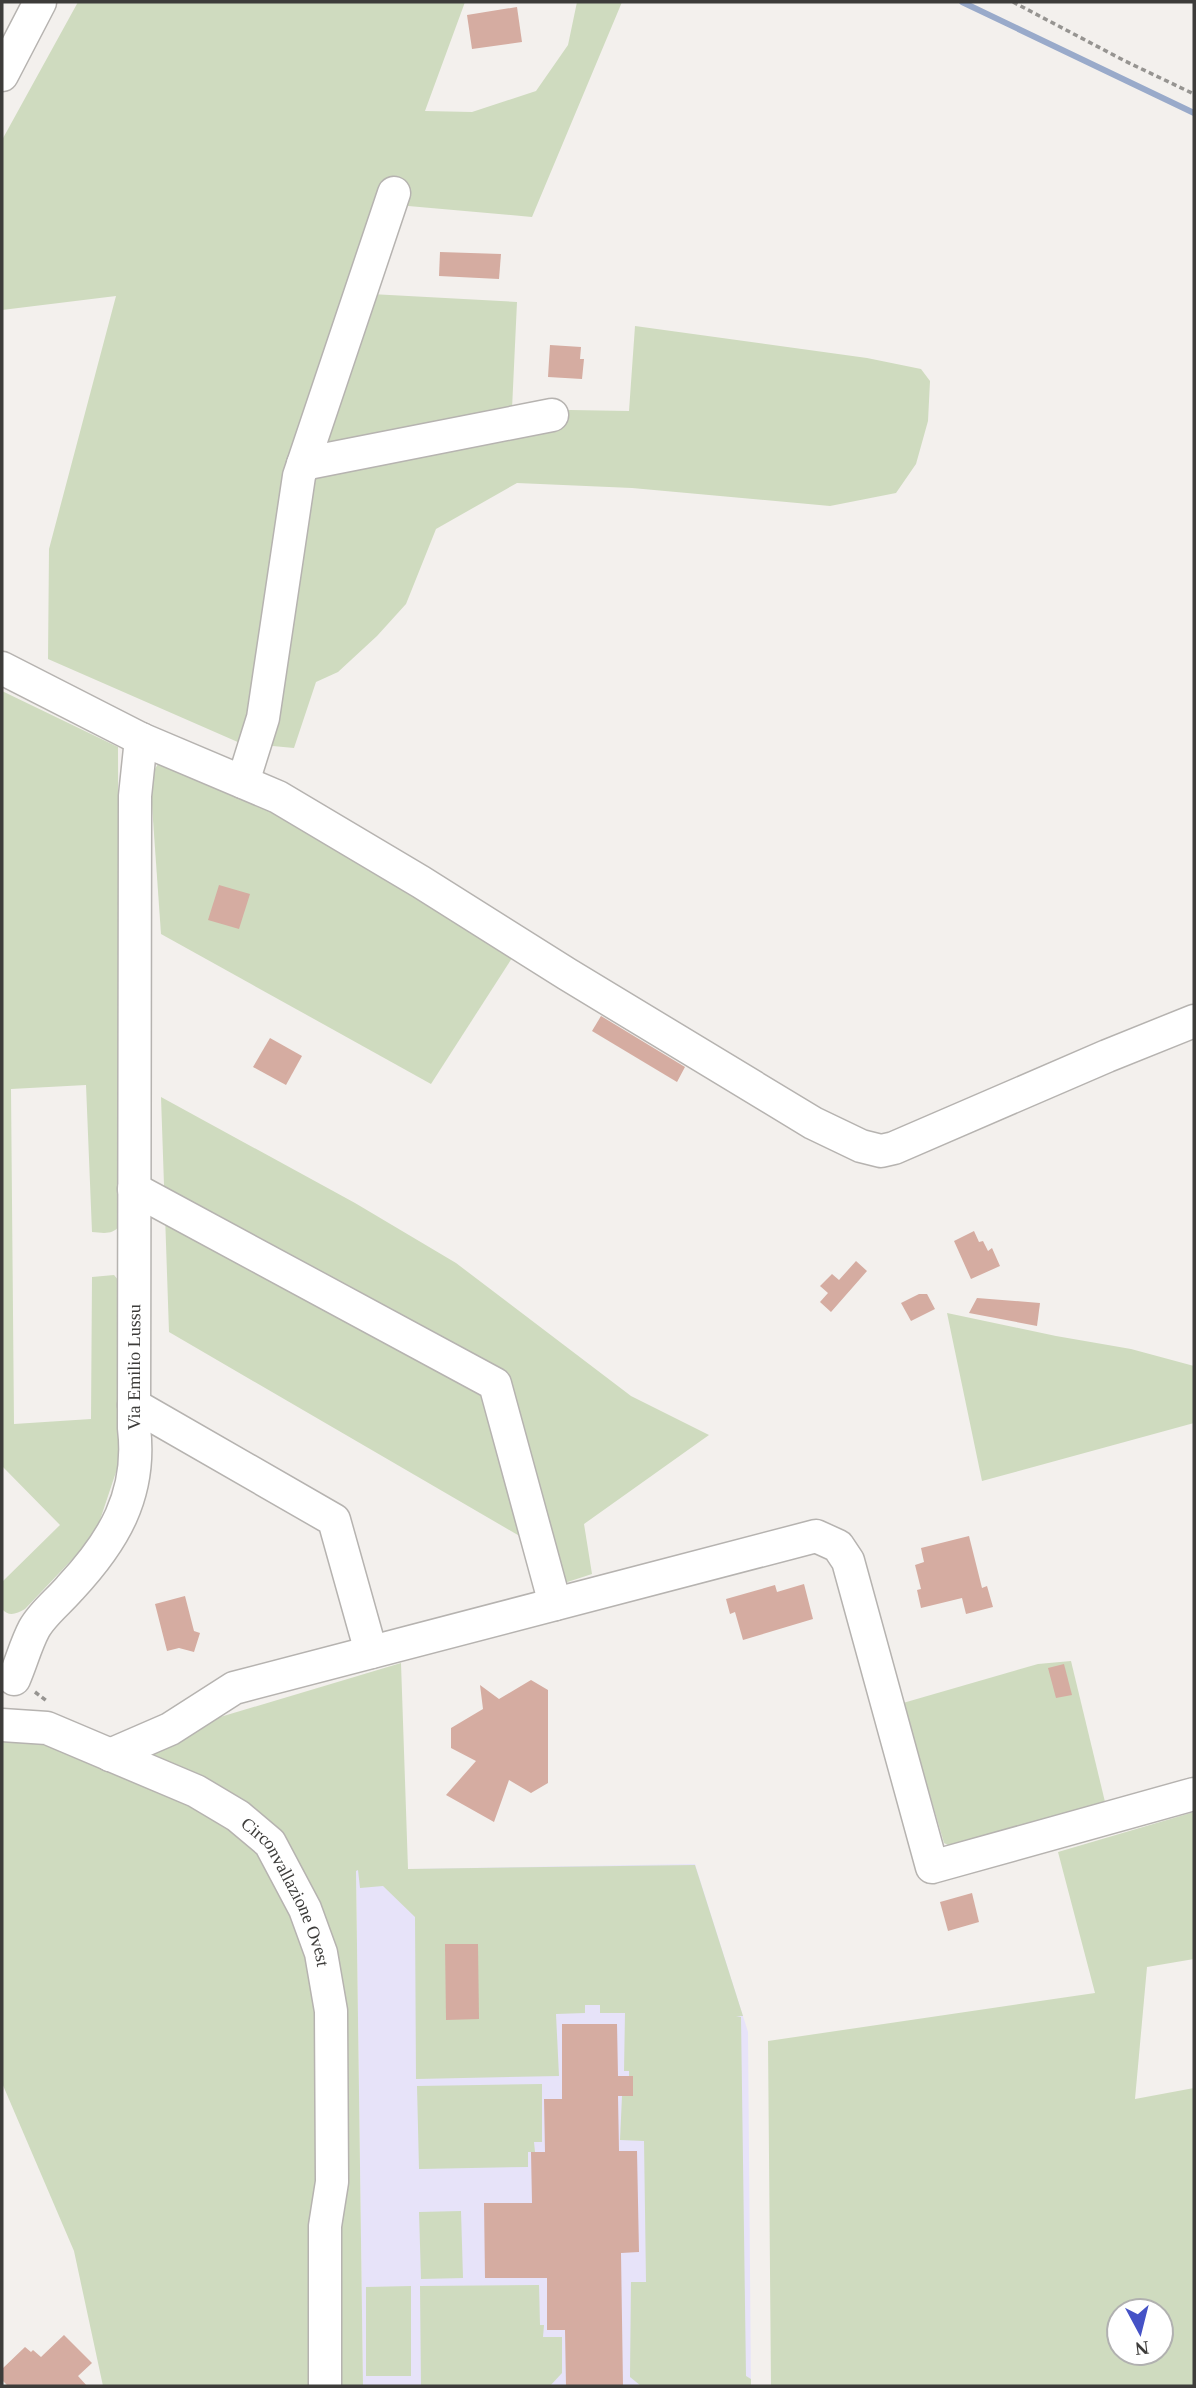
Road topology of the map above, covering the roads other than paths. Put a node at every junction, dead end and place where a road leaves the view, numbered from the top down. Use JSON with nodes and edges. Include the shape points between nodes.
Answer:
{"nodes":[{"id":1,"x":40,"y":2,"type":"edge"},
{"id":2,"x":2,"y":75,"type":"edge"},
{"id":3,"x":394,"y":193,"type":"dead end"},
{"id":4,"x":552,"y":415,"type":"dead end"},
{"id":5,"x":303,"y":464,"type":"junction"},
{"id":6,"x":2,"y":668,"type":"edge"},
{"id":7,"x":141,"y":739,"type":"junction"},
{"id":8,"x":243,"y":782,"type":"junction"},
{"id":9,"x":1194,"y":1021,"type":"edge"},
{"id":10,"x":134,"y":1189,"type":"junction"},
{"id":11,"x":134,"y":1405,"type":"junction"},
{"id":12,"x":555,"y":1604,"type":"junction"},
{"id":13,"x":35,"y":1627,"type":"junction"},
{"id":14,"x":2,"y":1643,"type":"edge"},
{"id":15,"x":371,"y":1652,"type":"junction"},
{"id":16,"x":16,"y":1680,"type":"edge"},
{"id":17,"x":48,"y":1715,"type":"junction"},
{"id":18,"x":2,"y":1718,"type":"edge"},
{"id":19,"x":2,"y":1725,"type":"edge"},
{"id":20,"x":170,"y":1729,"type":"junction"},
{"id":21,"x":110,"y":1755,"type":"junction"},
{"id":22,"x":175,"y":1782,"type":"junction"},
{"id":23,"x":1194,"y":1794,"type":"edge"},
{"id":24,"x":332,"y":2182,"type":"junction"},
{"id":25,"x":326,"y":2386,"type":"edge"},
{"id":26,"x":344,"y":2386,"type":"edge"}],
"edges":[{"from":1,"to":2,"type":"street"},
{"from":3,"to":5,"type":"street"},
{"from":4,"to":5,"type":"street"},
{"from":5,"to":8,"type":"street","via":[[263,718]]},
{"from":6,"to":7,"type":"street"},
{"from":7,"to":8,"type":"street"},
{"from":7,"to":10,"type":"street","name":"Via Emilio Lussu","via":[[135,796]]},
{"from":8,"to":9,"type":"street","via":[[278,797],[397,868],[813,1123],[872,1149],[894,1148]]},
{"from":10,"to":11,"type":"street","name":"Via Emilio Lussu"},
{"from":10,"to":12,"type":"street","via":[[495,1384]]},
{"from":11,"to":13,"type":"street","name":"Via Emilio Lussu","via":[[136,1445],[124,1512],[98,1558]]},
{"from":11,"to":15,"type":"street","via":[[334,1520]]},
{"from":12,"to":15,"type":"street"},
{"from":12,"to":23,"type":"street","via":[[816,1536],[838,1546],[848,1562],[932,1867]]},
{"from":13,"to":14,"type":"street","name":"Via Emilio Lussu"},
{"from":13,"to":16,"type":"street","name":"Via Emilio Lussu"},
{"from":15,"to":20,"type":"street","via":[[234,1688]]},
{"from":16,"to":17,"type":"street","name":"Circonvallazione Ovest"},
{"from":16,"to":18,"type":"street","name":"Via Emilio Lussu","via":[[9,1710]]},
{"from":17,"to":19,"type":"street","name":"Circonvallazione Ovest"},
{"from":17,"to":21,"type":"street","name":"Circonvallazione Ovest"},
{"from":20,"to":21,"type":"street"},
{"from":20,"to":22,"type":"street"},
{"from":21,"to":22,"type":"street","name":"Circonvallazione Ovest"},
{"from":22,"to":24,"type":"street","name":"Circonvallazione Ovest","via":[[238,1816],[270,1843],[305,1909],[321,1953],[331,2011]]},
{"from":24,"to":25,"type":"street","name":"Circonvallazione Ovest","via":[[325,2226]]},
{"from":24,"to":26,"type":"street","name":"Circonvallazione Ovest","via":[[342,2224]]}]}
